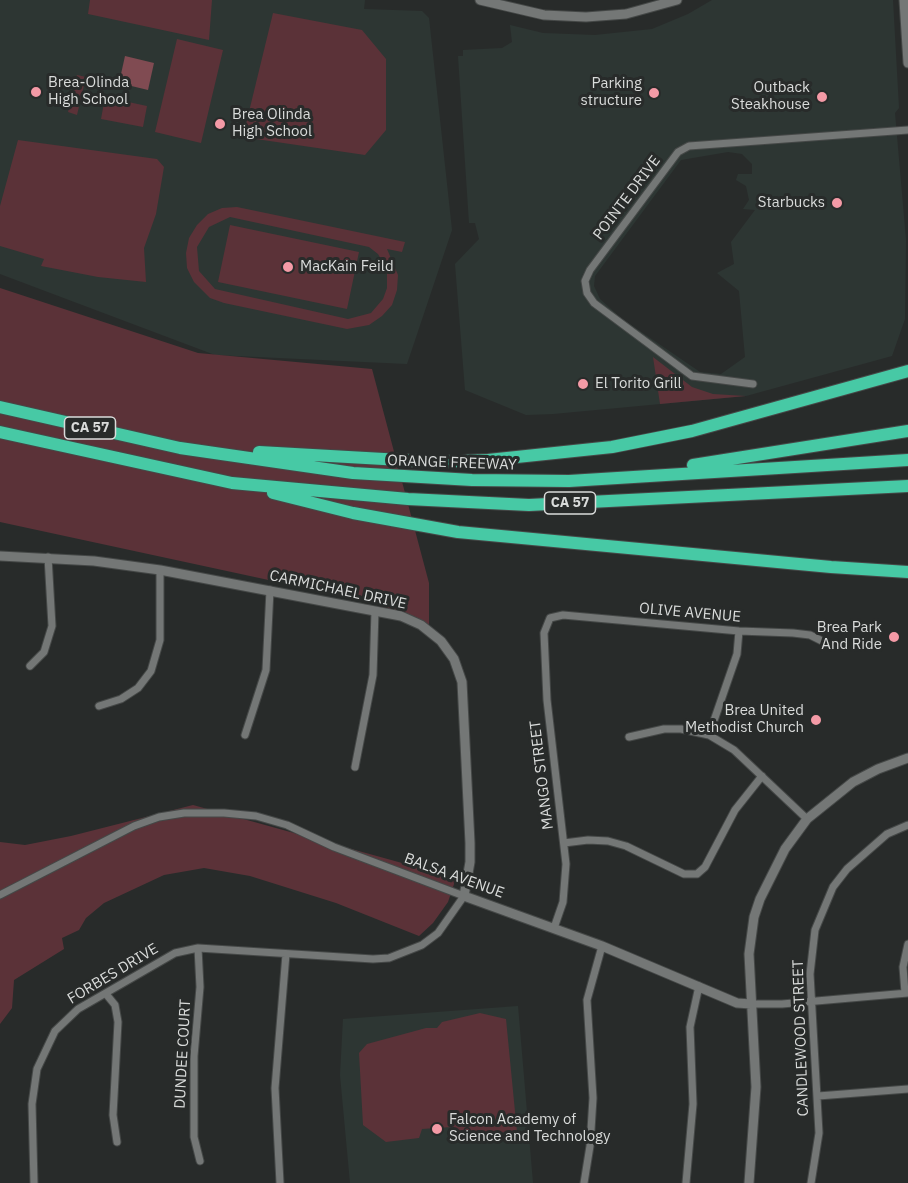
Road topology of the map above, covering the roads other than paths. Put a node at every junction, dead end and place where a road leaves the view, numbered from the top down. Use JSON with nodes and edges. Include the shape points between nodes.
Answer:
{"nodes":[{"id":1,"x":480,"y":0,"type":"edge"},
{"id":2,"x":677,"y":0,"type":"edge"},
{"id":3,"x":904,"y":0,"type":"edge"},
{"id":4,"x":908,"y":63,"type":"edge"},
{"id":5,"x":908,"y":130,"type":"edge"},
{"id":6,"x":908,"y":371,"type":"edge"},
{"id":7,"x":753,"y":384,"type":"dead end"},
{"id":8,"x":0,"y":407,"type":"edge"},
{"id":9,"x":908,"y":431,"type":"edge"},
{"id":10,"x":0,"y":432,"type":"edge"},
{"id":11,"x":180,"y":448,"type":"junction"},
{"id":12,"x":908,"y":460,"type":"edge"},
{"id":13,"x":618,"y":476,"type":"junction"},
{"id":14,"x":232,"y":483,"type":"junction"},
{"id":15,"x":908,"y":486,"type":"edge"},
{"id":16,"x":0,"y":556,"type":"edge"},
{"id":17,"x":48,"y":557,"type":"junction"},
{"id":18,"x":159,"y":570,"type":"junction"},
{"id":19,"x":908,"y":572,"type":"edge"},
{"id":20,"x":270,"y":590,"type":"junction"},
{"id":21,"x":375,"y":611,"type":"junction"},
{"id":22,"x":549,"y":618,"type":"joint"},
{"id":23,"x":739,"y":632,"type":"junction"},
{"id":24,"x":826,"y":643,"type":"dead end"},
{"id":25,"x":30,"y":666,"type":"dead end"},
{"id":26,"x":99,"y":706,"type":"dead end"},
{"id":27,"x":245,"y":735,"type":"dead end"},
{"id":28,"x":709,"y":735,"type":"junction"},
{"id":29,"x":629,"y":737,"type":"dead end"},
{"id":30,"x":908,"y":759,"type":"edge"},
{"id":31,"x":355,"y":767,"type":"dead end"},
{"id":32,"x":762,"y":776,"type":"junction"},
{"id":33,"x":807,"y":819,"type":"junction"},
{"id":34,"x":908,"y":825,"type":"edge"},
{"id":35,"x":564,"y":843,"type":"junction"},
{"id":36,"x":0,"y":895,"type":"edge"},
{"id":37,"x":464,"y":896,"type":"junction"},
{"id":38,"x":554,"y":928,"type":"junction"},
{"id":39,"x":908,"y":944,"type":"edge"},
{"id":40,"x":603,"y":946,"type":"junction"},
{"id":41,"x":198,"y":948,"type":"junction"},
{"id":42,"x":285,"y":954,"type":"junction"},
{"id":43,"x":699,"y":986,"type":"junction"},
{"id":44,"x":906,"y":993,"type":"edge"},
{"id":45,"x":106,"y":994,"type":"junction"},
{"id":46,"x":813,"y":1001,"type":"junction"},
{"id":47,"x":751,"y":1004,"type":"junction"},
{"id":48,"x":908,"y":1089,"type":"edge"},
{"id":49,"x":818,"y":1096,"type":"junction"},
{"id":50,"x":117,"y":1142,"type":"dead end"},
{"id":51,"x":201,"y":1161,"type":"dead end"},
{"id":52,"x":34,"y":1183,"type":"edge"},
{"id":53,"x":280,"y":1183,"type":"edge"},
{"id":54,"x":584,"y":1183,"type":"edge"},
{"id":55,"x":686,"y":1183,"type":"edge"},
{"id":56,"x":749,"y":1183,"type":"edge"},
{"id":57,"x":811,"y":1183,"type":"edge"}],
"edges":[{"from":1,"to":2,"type":"street","via":[[544,15],[586,17],[626,14]]},
{"from":3,"to":4,"type":"street"},
{"from":5,"to":7,"type":"street","name":"POINTE DRIVE","via":[[689,146],[678,152],[590,270],[585,281],[594,303],[692,376]]},
{"from":6,"to":11,"type":"highway","via":[[692,431],[612,447],[500,459],[437,462]]},
{"from":8,"to":11,"type":"highway","name":"ORANGE FREEWAY","number":"CA 57"},
{"from":9,"to":13,"type":"highway"},
{"from":10,"to":14,"type":"highway","number":"CA 57"},
{"from":11,"to":13,"type":"highway","name":"ORANGE FREEWAY","number":"CA 57","via":[[353,473],[472,480],[568,481]]},
{"from":12,"to":13,"type":"highway","name":"ORANGE FREEWAY","number":"CA 57"},
{"from":14,"to":15,"type":"highway","number":"CA 57","via":[[408,500],[529,505]]},
{"from":14,"to":19,"type":"highway","via":[[353,513],[458,532]]},
{"from":16,"to":17,"type":"street","name":"CARMICHAEL DRIVE"},
{"from":17,"to":18,"type":"street","name":"CARMICHAEL DRIVE"},
{"from":17,"to":25,"type":"street","via":[[52,626],[44,652]]},
{"from":18,"to":20,"type":"street","name":"CARMICHAEL DRIVE"},
{"from":18,"to":26,"type":"street","via":[[160,640],[151,671],[138,688]]},
{"from":20,"to":21,"type":"street","name":"CARMICHAEL DRIVE"},
{"from":20,"to":27,"type":"street","via":[[266,670]]},
{"from":21,"to":31,"type":"street","via":[[373,675]]},
{"from":21,"to":37,"type":"street","name":"CARMICHAEL DRIVE","via":[[421,625],[441,641],[454,659],[462,682],[470,843]]},
{"from":22,"to":23,"type":"street","name":"OLIVE AVENUE","via":[[563,615]]},
{"from":22,"to":35,"type":"street","name":"MANGO STREET","via":[[544,633],[547,700]]},
{"from":23,"to":24,"type":"street","name":"OLIVE AVENUE","via":[[810,635]]},
{"from":23,"to":28,"type":"street","via":[[737,654]]},
{"from":28,"to":29,"type":"street","via":[[664,729]]},
{"from":28,"to":32,"type":"street","via":[[734,750]]},
{"from":30,"to":33,"type":"street","via":[[853,783]]},
{"from":32,"to":33,"type":"street"},
{"from":32,"to":35,"type":"street","via":[[735,810],[705,867],[697,874],[684,874],[608,841]]},
{"from":33,"to":47,"type":"street","via":[[769,876],[754,917],[749,954]]},
{"from":34,"to":46,"type":"street","name":"CANDLEWOOD STREET","via":[[874,843],[833,887],[815,930],[810,974]]},
{"from":35,"to":38,"type":"street","name":"MANGO STREET","via":[[566,881]]},
{"from":36,"to":37,"type":"street","name":"BALSA AVENUE","via":[[134,826],[184,813],[224,813],[256,816],[287,825]]},
{"from":37,"to":38,"type":"street","name":"BALSA AVENUE"},
{"from":37,"to":42,"type":"street","name":"FORBES DRIVE","via":[[438,933],[407,952],[373,959]]},
{"from":38,"to":40,"type":"street","name":"BALSA AVENUE"},
{"from":39,"to":44,"type":"street","via":[[903,967]]},
{"from":40,"to":43,"type":"street","name":"BALSA AVENUE"},
{"from":40,"to":54,"type":"street","via":[[587,1000],[593,1098]]},
{"from":41,"to":42,"type":"street","name":"FORBES DRIVE"},
{"from":41,"to":45,"type":"street","name":"FORBES DRIVE","via":[[175,953]]},
{"from":41,"to":51,"type":"street","name":"DUNDEE COURT","via":[[194,1125]]},
{"from":42,"to":53,"type":"street","via":[[275,1088]]},
{"from":43,"to":47,"type":"street","name":"BALSA AVENUE","via":[[738,1003]]},
{"from":43,"to":55,"type":"street","via":[[690,1027],[693,1104]]},
{"from":44,"to":46,"type":"street","name":"BALSA AVENUE"},
{"from":45,"to":50,"type":"street","via":[[114,1005],[118,1022],[113,1115]]},
{"from":45,"to":52,"type":"street","name":"FORBES DRIVE","via":[[65,1019],[44,1049],[32,1104]]},
{"from":46,"to":47,"type":"street","name":"BALSA AVENUE"},
{"from":46,"to":49,"type":"street","name":"CANDLEWOOD STREET"},
{"from":47,"to":56,"type":"street","via":[[756,1108]]},
{"from":48,"to":49,"type":"street"},
{"from":49,"to":57,"type":"street","name":"CANDLEWOOD STREET","via":[[819,1133]]}]}
